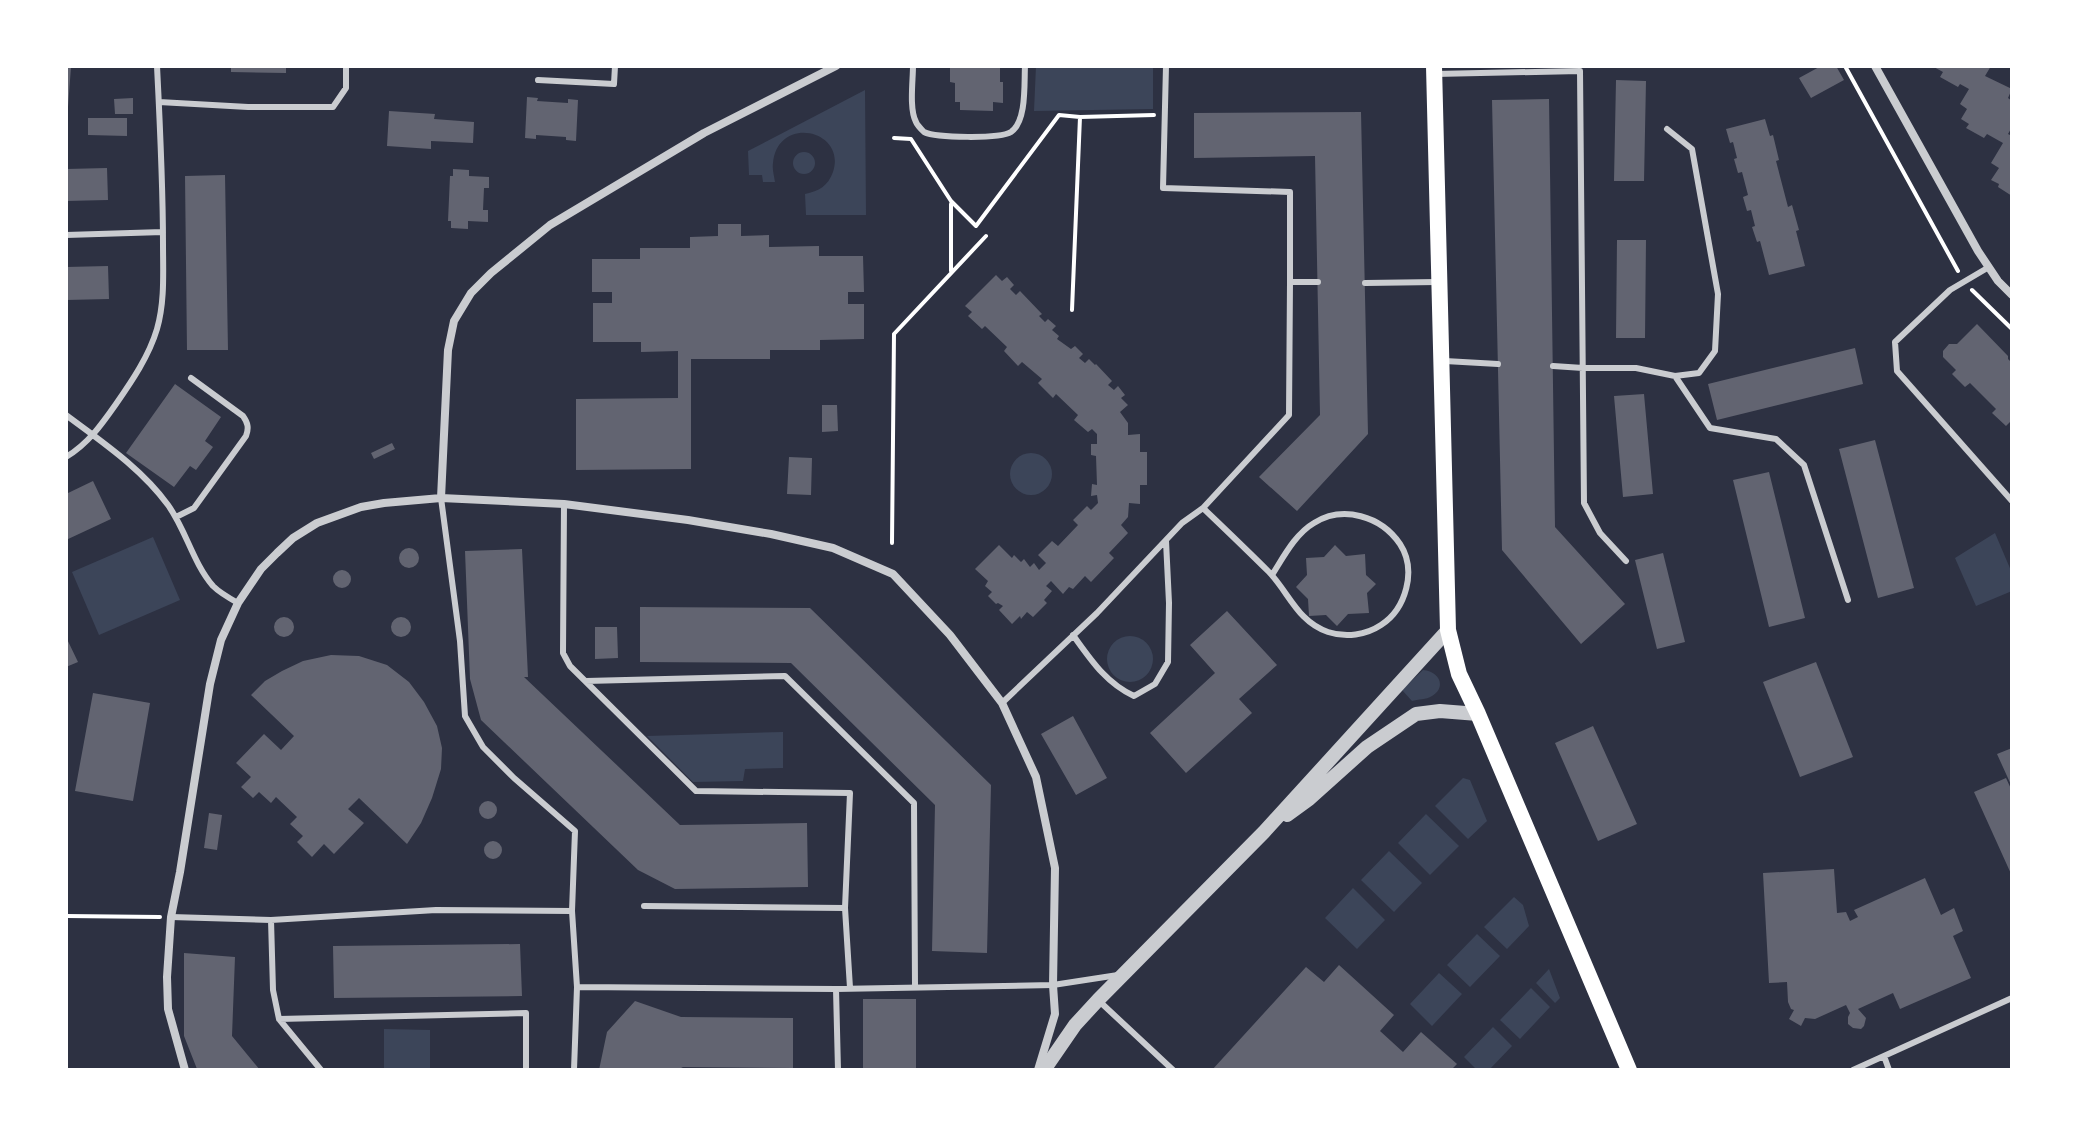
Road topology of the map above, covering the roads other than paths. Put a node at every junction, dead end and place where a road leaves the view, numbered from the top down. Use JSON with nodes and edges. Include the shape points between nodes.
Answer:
{"nodes":[{"id":1,"x":157,"y":66,"type":"edge"},
{"id":2,"x":346,"y":66,"type":"edge"},
{"id":3,"x":615,"y":66,"type":"edge"},
{"id":4,"x":836,"y":66,"type":"edge"},
{"id":5,"x":913,"y":66,"type":"edge"},
{"id":6,"x":1025,"y":66,"type":"edge"},
{"id":7,"x":1166,"y":66,"type":"edge"},
{"id":8,"x":1875,"y":66,"type":"edge"},
{"id":9,"x":1434,"y":70,"type":"edge"},
{"id":10,"x":538,"y":80,"type":"dead end"},
{"id":11,"x":159,"y":102,"type":"junction"},
{"id":12,"x":1667,"y":129,"type":"dead end"},
{"id":13,"x":163,"y":232,"type":"junction"},
{"id":14,"x":66,"y":235,"type":"edge"},
{"id":15,"x":1989,"y":267,"type":"junction"},
{"id":16,"x":1290,"y":282,"type":"junction"},
{"id":17,"x":1318,"y":282,"type":"dead end"},
{"id":18,"x":1439,"y":282,"type":"junction"},
{"id":19,"x":1365,"y":283,"type":"dead end"},
{"id":20,"x":2012,"y":295,"type":"edge"},
{"id":21,"x":1441,"y":361,"type":"junction"},
{"id":22,"x":1498,"y":364,"type":"dead end"},
{"id":23,"x":1553,"y":366,"type":"dead end"},
{"id":24,"x":1583,"y":368,"type":"junction"},
{"id":25,"x":1675,"y":376,"type":"junction"},
{"id":26,"x":191,"y":378,"type":"dead end"},
{"id":27,"x":66,"y":415,"type":"edge"},
{"id":28,"x":94,"y":435,"type":"junction"},
{"id":29,"x":66,"y":457,"type":"edge"},
{"id":30,"x":441,"y":498,"type":"junction"},
{"id":31,"x":2012,"y":501,"type":"edge"},
{"id":32,"x":564,"y":504,"type":"junction"},
{"id":33,"x":1203,"y":508,"type":"junction"},
{"id":34,"x":176,"y":517,"type":"junction"},
{"id":35,"x":1166,"y":541,"type":"junction"},
{"id":36,"x":1626,"y":561,"type":"dead end"},
{"id":37,"x":1272,"y":575,"type":"junction"},
{"id":38,"x":1848,"y":600,"type":"dead end"},
{"id":39,"x":238,"y":603,"type":"junction"},
{"id":40,"x":1448,"y":630,"type":"junction"},
{"id":41,"x":1073,"y":635,"type":"junction"},
{"id":42,"x":585,"y":681,"type":"junction"},
{"id":43,"x":1002,"y":703,"type":"junction"},
{"id":44,"x":1478,"y":714,"type":"junction"},
{"id":45,"x":1264,"y":832,"type":"junction"},
{"id":46,"x":644,"y":906,"type":"dead end"},
{"id":47,"x":845,"y":908,"type":"junction"},
{"id":48,"x":572,"y":911,"type":"junction"},
{"id":49,"x":171,"y":917,"type":"junction"},
{"id":50,"x":271,"y":920,"type":"junction"},
{"id":51,"x":1121,"y":974,"type":"junction"},
{"id":52,"x":1053,"y":985,"type":"junction"},
{"id":53,"x":577,"y":987,"type":"junction"},
{"id":54,"x":915,"y":987,"type":"junction"},
{"id":55,"x":850,"y":988,"type":"junction"},
{"id":56,"x":836,"y":989,"type":"junction"},
{"id":57,"x":2012,"y":998,"type":"edge"},
{"id":58,"x":1098,"y":1000,"type":"junction"},
{"id":59,"x":279,"y":1019,"type":"junction"},
{"id":60,"x":1884,"y":1056,"type":"junction"},
{"id":61,"x":185,"y":1070,"type":"edge"},
{"id":62,"x":321,"y":1070,"type":"edge"},
{"id":63,"x":526,"y":1070,"type":"edge"},
{"id":64,"x":574,"y":1070,"type":"edge"},
{"id":65,"x":838,"y":1070,"type":"edge"},
{"id":66,"x":1038,"y":1070,"type":"edge"},
{"id":67,"x":1044,"y":1070,"type":"edge"},
{"id":68,"x":1173,"y":1070,"type":"edge"},
{"id":69,"x":1629,"y":1070,"type":"edge"},
{"id":70,"x":1853,"y":1070,"type":"edge"},
{"id":71,"x":1889,"y":1070,"type":"edge"}],
"edges":[{"from":1,"to":11,"type":"lane"},
{"from":2,"to":11,"type":"lane","via":[[346,88],[333,107]]},
{"from":3,"to":10,"type":"lane","via":[[614,84]]},
{"from":4,"to":30,"type":"street","via":[[704,133],[550,225],[471,293],[454,321],[448,350]]},
{"from":5,"to":6,"type":"lane","via":[[913,113],[925,132],[997,136],[1012,132],[1019,122]]},
{"from":7,"to":16,"type":"lane","via":[[1163,188],[1290,192]]},
{"from":8,"to":15,"type":"street"},
{"from":9,"to":18,"type":"main road"},
{"from":9,"to":24,"type":"lane","via":[[1580,71]]},
{"from":11,"to":13,"type":"lane"},
{"from":12,"to":25,"type":"lane","via":[[1692,149],[1718,294],[1715,351],[1699,373]]},
{"from":13,"to":14,"type":"lane"},
{"from":13,"to":28,"type":"lane","via":[[157,331],[141,367]]},
{"from":15,"to":20,"type":"street"},
{"from":15,"to":31,"type":"lane","via":[[1950,290],[1895,342],[1897,371]]},
{"from":16,"to":17,"type":"lane"},
{"from":16,"to":33,"type":"lane","via":[[1289,415]]},
{"from":18,"to":19,"type":"lane"},
{"from":18,"to":21,"type":"main road"},
{"from":21,"to":22,"type":"lane"},
{"from":21,"to":40,"type":"main road"},
{"from":23,"to":24,"type":"lane"},
{"from":24,"to":25,"type":"lane","via":[[1636,368]]},
{"from":24,"to":36,"type":"lane","via":[[1584,503],[1600,533]]},
{"from":25,"to":38,"type":"lane","via":[[1710,428],[1776,439],[1804,465]]},
{"from":26,"to":34,"type":"lane","via":[[243,416],[248,430],[194,508]]},
{"from":27,"to":28,"type":"lane"},
{"from":28,"to":29,"type":"lane"},
{"from":28,"to":34,"type":"lane","via":[[149,483]]},
{"from":30,"to":32,"type":"street"},
{"from":30,"to":39,"type":"street","via":[[361,507],[317,523],[261,569]]},
{"from":30,"to":48,"type":"lane","via":[[465,716],[483,747],[575,831]]},
{"from":32,"to":42,"type":"lane","via":[[563,653]]},
{"from":32,"to":43,"type":"street","via":[[771,534],[833,548],[893,574],[950,635]]},
{"from":33,"to":35,"type":"lane"},
{"from":33,"to":37,"type":"lane"},
{"from":34,"to":39,"type":"lane","via":[[206,576]]},
{"from":35,"to":41,"type":"lane"},
{"from":35,"to":41,"type":"lane","via":[[1168,662],[1155,684],[1134,696],[1120,690]]},
{"from":37,"to":37,"type":"lane","via":[[1295,610],[1311,623],[1350,635],[1369,632],[1389,620],[1407,588],[1408,568],[1400,545],[1377,522],[1340,513],[1312,524]]},
{"from":39,"to":49,"type":"street","via":[[215,660]]},
{"from":40,"to":44,"type":"main road","via":[[1459,674]]},
{"from":40,"to":45,"type":"street"},
{"from":41,"to":43,"type":"lane"},
{"from":42,"to":47,"type":"lane","via":[[696,791],[850,793]]},
{"from":42,"to":54,"type":"lane","via":[[785,676],[914,803]]},
{"from":43,"to":52,"type":"street","via":[[1036,777],[1055,868]]},
{"from":44,"to":45,"type":"street","via":[[1440,711],[1405,720]]},
{"from":44,"to":69,"type":"main road"},
{"from":45,"to":51,"type":"street"},
{"from":46,"to":47,"type":"lane"},
{"from":47,"to":55,"type":"lane"},
{"from":48,"to":50,"type":"lane","via":[[436,910]]},
{"from":48,"to":53,"type":"lane"},
{"from":49,"to":50,"type":"lane"},
{"from":49,"to":61,"type":"street","via":[[168,1009]]},
{"from":50,"to":59,"type":"lane"},
{"from":51,"to":52,"type":"lane"},
{"from":51,"to":58,"type":"street"},
{"from":52,"to":54,"type":"lane"},
{"from":52,"to":66,"type":"street","via":[[1055,1014]]},
{"from":53,"to":56,"type":"lane"},
{"from":53,"to":64,"type":"lane"},
{"from":54,"to":55,"type":"lane"},
{"from":55,"to":56,"type":"lane"},
{"from":56,"to":65,"type":"lane"},
{"from":57,"to":60,"type":"lane"},
{"from":58,"to":67,"type":"street"},
{"from":58,"to":68,"type":"lane"},
{"from":59,"to":62,"type":"lane"},
{"from":59,"to":63,"type":"lane","via":[[526,1013]]},
{"from":60,"to":70,"type":"lane"},
{"from":60,"to":71,"type":"lane"}]}
